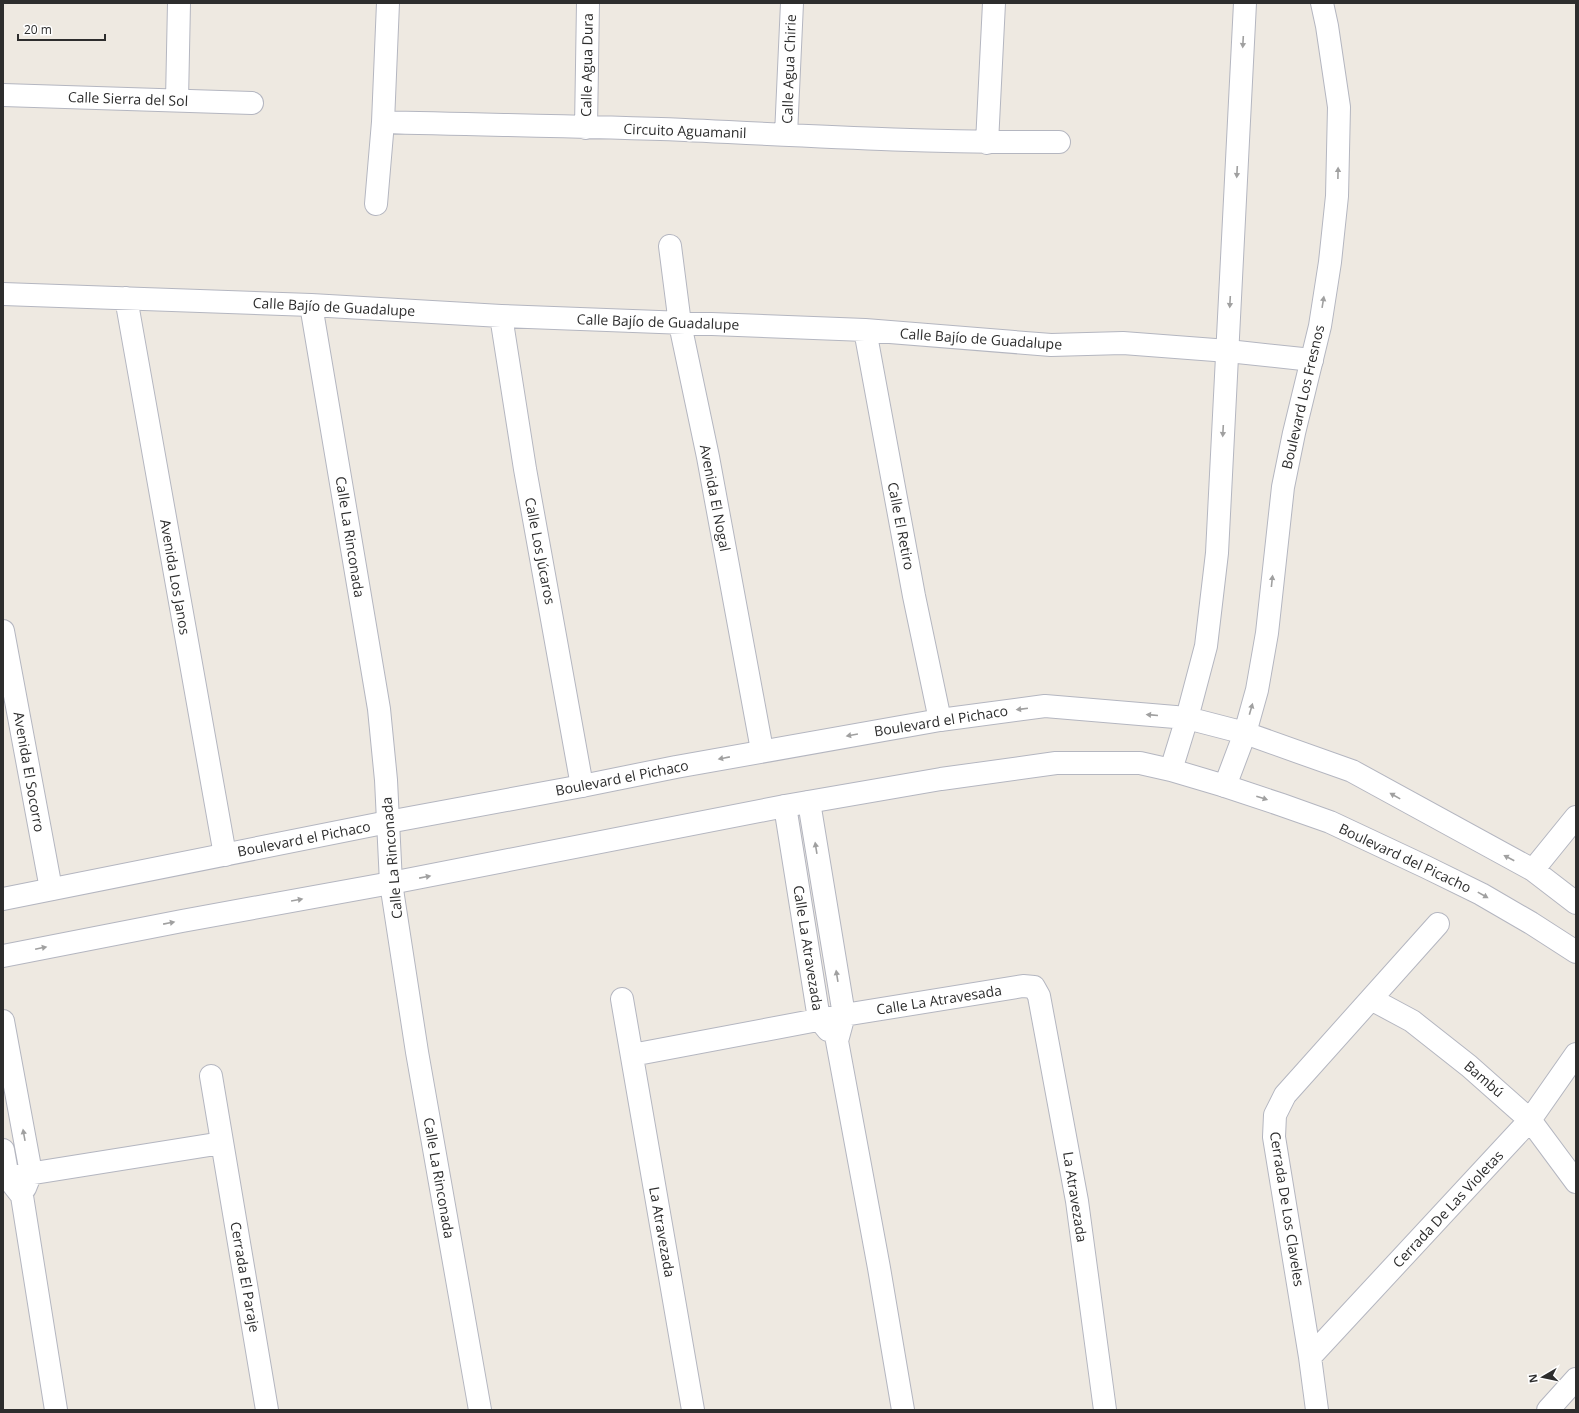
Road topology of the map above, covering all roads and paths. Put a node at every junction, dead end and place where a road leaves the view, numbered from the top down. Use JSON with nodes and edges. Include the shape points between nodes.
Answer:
{"nodes":[{"id":1,"x":179,"y":3,"type":"edge"},
{"id":2,"x":388,"y":3,"type":"edge"},
{"id":3,"x":588,"y":3,"type":"edge"},
{"id":4,"x":792,"y":3,"type":"edge"},
{"id":5,"x":994,"y":3,"type":"edge"},
{"id":6,"x":1244,"y":3,"type":"edge"},
{"id":7,"x":1322,"y":3,"type":"edge"},
{"id":8,"x":3,"y":95,"type":"edge"},
{"id":9,"x":177,"y":100,"type":"junction"},
{"id":10,"x":252,"y":103,"type":"dead end"},
{"id":11,"x":383,"y":122,"type":"junction"},
{"id":12,"x":586,"y":128,"type":"junction"},
{"id":13,"x":786,"y":135,"type":"junction"},
{"id":14,"x":988,"y":142,"type":"junction"},
{"id":15,"x":1058,"y":142,"type":"dead end"},
{"id":16,"x":376,"y":204,"type":"dead end"},
{"id":17,"x":670,"y":246,"type":"dead end"},
{"id":18,"x":3,"y":294,"type":"edge"},
{"id":19,"x":126,"y":298,"type":"junction"},
{"id":20,"x":311,"y":305,"type":"junction"},
{"id":21,"x":501,"y":316,"type":"junction"},
{"id":22,"x":680,"y":324,"type":"junction"},
{"id":23,"x":865,"y":330,"type":"junction"},
{"id":24,"x":1228,"y":351,"type":"junction"},
{"id":25,"x":1312,"y":360,"type":"junction"},
{"id":26,"x":3,"y":631,"type":"edge"},
{"id":27,"x":1187,"y":718,"type":"junction"},
{"id":28,"x":940,"y":720,"type":"junction"},
{"id":29,"x":1245,"y":733,"type":"junction"},
{"id":30,"x":762,"y":750,"type":"junction"},
{"id":31,"x":1171,"y":770,"type":"junction"},
{"id":32,"x":582,"y":786,"type":"junction"},
{"id":33,"x":1225,"y":786,"type":"junction"},
{"id":34,"x":809,"y":802,"type":"junction"},
{"id":35,"x":784,"y":806,"type":"junction"},
{"id":36,"x":1576,"y":817,"type":"edge"},
{"id":37,"x":388,"y":822,"type":"junction"},
{"id":38,"x":225,"y":855,"type":"junction"},
{"id":39,"x":1533,"y":870,"type":"junction"},
{"id":40,"x":391,"y":883,"type":"junction"},
{"id":41,"x":823,"y":888,"type":"junction"},
{"id":42,"x":51,"y":889,"type":"junction"},
{"id":43,"x":799,"y":892,"type":"junction"},
{"id":44,"x":3,"y":899,"type":"edge"},
{"id":45,"x":1576,"y":903,"type":"edge"},
{"id":46,"x":1438,"y":924,"type":"dead end"},
{"id":47,"x":1576,"y":952,"type":"edge"},
{"id":48,"x":3,"y":956,"type":"edge"},
{"id":49,"x":1034,"y":987,"type":"joint"},
{"id":50,"x":622,"y":999,"type":"dead end"},
{"id":51,"x":1371,"y":999,"type":"junction"},
{"id":52,"x":844,"y":1015,"type":"junction"},
{"id":53,"x":819,"y":1019,"type":"junction"},
{"id":54,"x":3,"y":1021,"type":"edge"},
{"id":55,"x":837,"y":1041,"type":"junction"},
{"id":56,"x":1576,"y":1054,"type":"edge"},
{"id":57,"x":632,"y":1055,"type":"junction"},
{"id":58,"x":211,"y":1076,"type":"dead end"},
{"id":59,"x":1530,"y":1120,"type":"junction"},
{"id":60,"x":222,"y":1143,"type":"junction"},
{"id":61,"x":3,"y":1150,"type":"edge"},
{"id":62,"x":30,"y":1174,"type":"junction"},
{"id":63,"x":5,"y":1178,"type":"edge"},
{"id":64,"x":1576,"y":1182,"type":"edge"},
{"id":65,"x":22,"y":1196,"type":"junction"},
{"id":66,"x":1310,"y":1357,"type":"junction"},
{"id":67,"x":1576,"y":1379,"type":"edge"},
{"id":68,"x":56,"y":1410,"type":"edge"},
{"id":69,"x":267,"y":1410,"type":"edge"},
{"id":70,"x":480,"y":1410,"type":"edge"},
{"id":71,"x":693,"y":1410,"type":"edge"},
{"id":72,"x":903,"y":1410,"type":"edge"},
{"id":73,"x":1105,"y":1410,"type":"edge"},
{"id":74,"x":1317,"y":1410,"type":"edge"},
{"id":75,"x":1548,"y":1410,"type":"edge"}],
"edges":[{"from":1,"to":9,"type":"street"},
{"from":2,"to":11,"type":"street"},
{"from":3,"to":12,"type":"street","name":"Calle Agua Dura"},
{"from":4,"to":13,"type":"street","name":"Calle Agua Chirie"},
{"from":5,"to":14,"type":"street"},
{"from":6,"to":24,"type":"street","one_way":true},
{"from":25,"to":7,"type":"street","name":"Boulevard Los Fresnos","one_way":true,"via":[[1327,283],[1337,196],[1339,107]]},
{"from":8,"to":9,"type":"street","name":"Calle Sierra del Sol"},
{"from":9,"to":10,"type":"street","name":"Calle Sierra del Sol"},
{"from":11,"to":12,"type":"street","name":"Circuito Aguamanil"},
{"from":11,"to":16,"type":"street"},
{"from":12,"to":13,"type":"street","name":"Circuito Aguamanil"},
{"from":13,"to":14,"type":"street","name":"Circuito Aguamanil"},
{"from":14,"to":15,"type":"street","name":"Circuito Aguamanil"},
{"from":17,"to":22,"type":"street","name":"Avenida El Nogal"},
{"from":18,"to":19,"type":"street","name":"Calle Bajío de Guadalupe"},
{"from":19,"to":20,"type":"street","name":"Calle Bajío de Guadalupe"},
{"from":19,"to":38,"type":"street","name":"Avenida Los Janos"},
{"from":20,"to":21,"type":"street","name":"Calle Bajío de Guadalupe"},
{"from":20,"to":37,"type":"street","name":"Calle La Rinconada","via":[[379,709]]},
{"from":21,"to":22,"type":"street","name":"Calle Bajío de Guadalupe"},
{"from":21,"to":32,"type":"street","name":"Calle Los Júcaros","via":[[525,469]]},
{"from":22,"to":23,"type":"street","name":"Calle Bajío de Guadalupe"},
{"from":22,"to":30,"type":"street","name":"Avenida El Nogal","via":[[708,457]]},
{"from":23,"to":24,"type":"street","name":"Calle Bajío de Guadalupe","via":[[1051,345],[1123,343]]},
{"from":23,"to":28,"type":"street","name":"Calle El Retiro"},
{"from":24,"to":25,"type":"street","name":"Calle Bajío de Guadalupe"},
{"from":24,"to":27,"type":"street","one_way":true,"via":[[1217,553],[1206,646]]},
{"from":29,"to":25,"type":"street","name":"Boulevard Los Fresnos","one_way":true,"via":[[1257,690],[1267,633],[1283,487]]},
{"from":26,"to":42,"type":"street","name":"Avenida El Socorro"},
{"from":27,"to":28,"type":"street","name":"Boulevard el Pichaco","one_way":true,"via":[[1045,706]]},
{"from":27,"to":29,"type":"street","name":"Boulevard el Pichaco"},
{"from":27,"to":31,"type":"street"},
{"from":28,"to":30,"type":"street","name":"Boulevard el Pichaco","one_way":true},
{"from":29,"to":33,"type":"street","name":"Boulevard Los Fresnos"},
{"from":39,"to":29,"type":"street","one_way":true,"via":[[1352,771]]},
{"from":30,"to":32,"type":"street","name":"Boulevard el Pichaco","one_way":true},
{"from":31,"to":33,"type":"street"},
{"from":31,"to":34,"type":"street","via":[[1140,763],[1056,763],[941,779]]},
{"from":32,"to":37,"type":"street","name":"Boulevard el Pichaco"},
{"from":33,"to":47,"type":"street","name":"Boulevard del Picacho","one_way":true,"via":[[1330,822],[1420,864],[1531,922]]},
{"from":34,"to":35,"type":"street"},
{"from":41,"to":34,"type":"street","name":"Calle La Atravezada","one_way":true},
{"from":40,"to":35,"type":"street","one_way":true},
{"from":35,"to":43,"type":"street","name":"Calle La Atravezada"},
{"from":36,"to":39,"type":"street"},
{"from":37,"to":38,"type":"street","name":"Boulevard el Pichaco"},
{"from":37,"to":40,"type":"street","name":"Calle La Rinconada"},
{"from":38,"to":42,"type":"street","name":"Boulevard el Pichaco"},
{"from":39,"to":45,"type":"street"},
{"from":48,"to":40,"type":"street","one_way":true},
{"from":40,"to":70,"type":"street","name":"Calle La Rinconada","via":[[417,1052]]},
{"from":41,"to":43,"type":"street"},
{"from":52,"to":41,"type":"street","name":"Calle La Atravezada","one_way":true},
{"from":42,"to":44,"type":"street","name":"Boulevard el Pichaco"},
{"from":43,"to":53,"type":"street","name":"Calle La Atravezada"},
{"from":46,"to":51,"type":"street","name":"Cerrada De Los Claveles"},
{"from":49,"to":52,"type":"street","name":"Calle La Atravesada","via":[[1023,986]]},
{"from":49,"to":73,"type":"street","name":"La Atravezada","via":[[1039,996],[1077,1201]]},
{"from":50,"to":57,"type":"street"},
{"from":51,"to":59,"type":"street","name":"Bambú","via":[[1412,1021],[1469,1066]]},
{"from":51,"to":66,"type":"street","name":"Cerrada De Los Claveles","via":[[1285,1095],[1275,1115],[1274,1137]]},
{"from":52,"to":53,"type":"street","name":"Calle La Atravesada"},
{"from":52,"to":55,"type":"street"},
{"from":53,"to":55,"type":"street"},
{"from":53,"to":57,"type":"street","name":"Calle La Atravezada"},
{"from":62,"to":54,"type":"street","one_way":true},
{"from":55,"to":72,"type":"street"},
{"from":56,"to":59,"type":"street","name":"Cerrada De Las Violetas"},
{"from":57,"to":71,"type":"street","name":"La Atravezada"},
{"from":58,"to":60,"type":"street","name":"Cerrada El Paraje"},
{"from":59,"to":64,"type":"street","name":"Bambú"},
{"from":59,"to":66,"type":"street","name":"Cerrada De Las Violetas"},
{"from":60,"to":62,"type":"street"},
{"from":60,"to":69,"type":"street","name":"Cerrada El Paraje"},
{"from":61,"to":63,"type":"street"},
{"from":62,"to":63,"type":"street"},
{"from":62,"to":65,"type":"street"},
{"from":63,"to":65,"type":"street"},
{"from":65,"to":68,"type":"street"},
{"from":66,"to":74,"type":"street","name":"Cerrada De Los Claveles"},
{"from":67,"to":75,"type":"street"}]}
